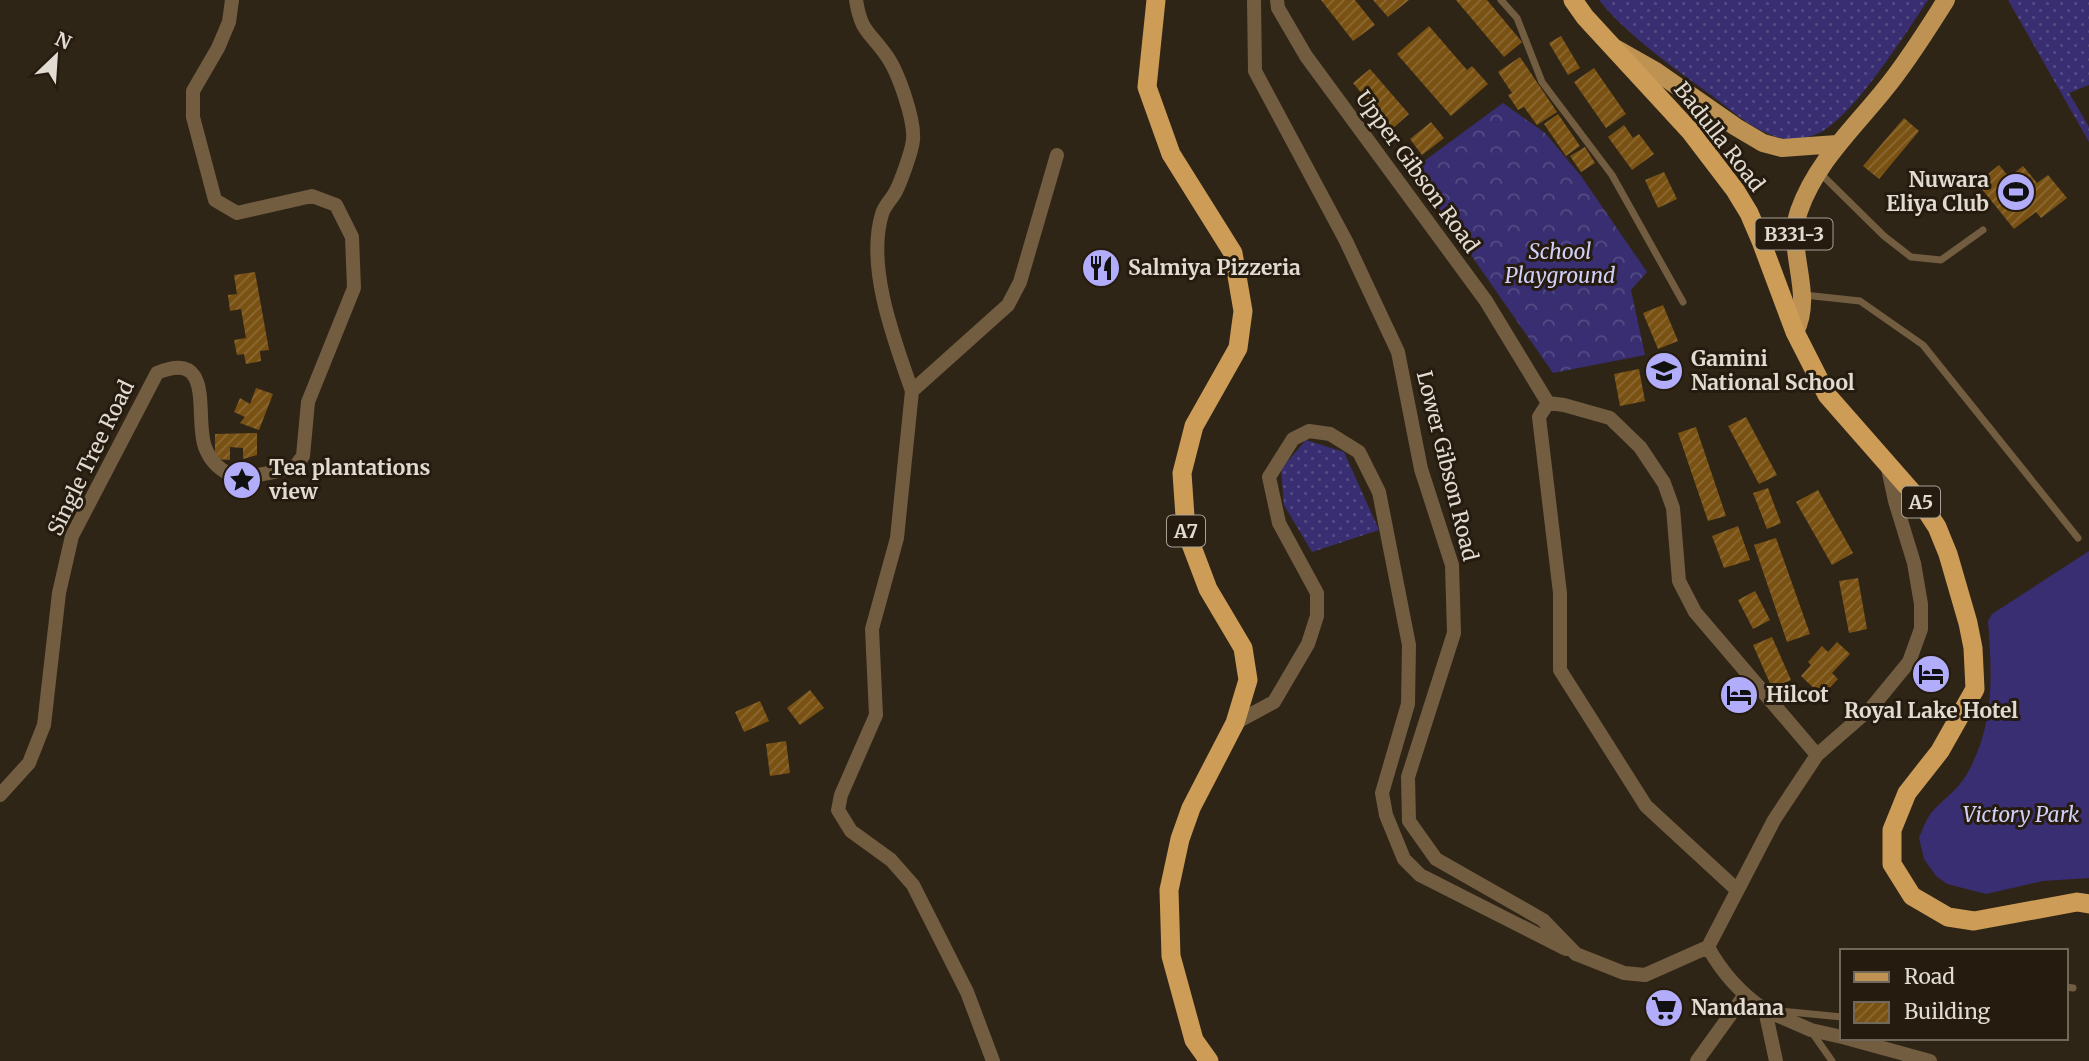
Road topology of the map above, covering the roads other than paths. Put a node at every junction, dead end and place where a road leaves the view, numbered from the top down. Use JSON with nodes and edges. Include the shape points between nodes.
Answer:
{"nodes":[{"id":1,"x":232,"y":0,"type":"edge"},
{"id":2,"x":856,"y":0,"type":"edge"},
{"id":3,"x":1156,"y":0,"type":"edge"},
{"id":4,"x":1254,"y":0,"type":"edge"},
{"id":5,"x":1277,"y":0,"type":"edge"},
{"id":6,"x":1501,"y":0,"type":"edge"},
{"id":7,"x":1573,"y":0,"type":"edge"},
{"id":8,"x":1946,"y":0,"type":"edge"},
{"id":9,"x":1612,"y":47,"type":"junction"},
{"id":10,"x":1837,"y":145,"type":"junction"},
{"id":11,"x":1056,"y":155,"type":"dead end"},
{"id":12,"x":1818,"y":172,"type":"junction"},
{"id":13,"x":1983,"y":230,"type":"dead end"},
{"id":14,"x":1802,"y":295,"type":"junction"},
{"id":15,"x":1683,"y":302,"type":"dead end"},
{"id":16,"x":1795,"y":332,"type":"junction"},
{"id":17,"x":912,"y":391,"type":"junction"},
{"id":18,"x":1548,"y":403,"type":"junction"},
{"id":19,"x":1887,"y":463,"type":"junction"},
{"id":20,"x":2078,"y":538,"type":"dead end"},
{"id":21,"x":1235,"y":723,"type":"junction"},
{"id":22,"x":1817,"y":755,"type":"junction"},
{"id":23,"x":0,"y":795,"type":"edge"},
{"id":24,"x":1736,"y":889,"type":"junction"},
{"id":25,"x":2089,"y":904,"type":"edge"},
{"id":26,"x":1708,"y":947,"type":"junction"},
{"id":27,"x":1576,"y":954,"type":"junction"},
{"id":28,"x":1744,"y":996,"type":"junction"},
{"id":29,"x":1765,"y":1010,"type":"junction"},
{"id":30,"x":1840,"y":1017,"type":"edge"},
{"id":31,"x":1811,"y":1030,"type":"junction"},
{"id":32,"x":1840,"y":1037,"type":"edge"},
{"id":33,"x":1851,"y":1040,"type":"edge"},
{"id":34,"x":993,"y":1061,"type":"edge"},
{"id":35,"x":1209,"y":1061,"type":"edge"},
{"id":36,"x":1697,"y":1061,"type":"edge"},
{"id":37,"x":1776,"y":1061,"type":"edge"},
{"id":38,"x":1832,"y":1061,"type":"edge"},
{"id":39,"x":1930,"y":1061,"type":"edge"}],
"edges":[{"from":1,"to":23,"type":"street","name":"Single Tree Road","via":[[218,48],[193,91],[193,117],[215,200],[237,213],[312,196],[336,205],[352,237],[354,288],[308,402],[303,456],[294,468],[238,477],[219,470],[205,447],[199,383],[188,370],[171,367],[157,373],[72,536],[59,593],[44,725],[29,763]]},
{"from":2,"to":17,"type":"street","via":[[866,34],[887,55],[904,88],[913,141],[897,189],[882,212],[877,243],[877,268]]},
{"from":3,"to":21,"type":"highway","number":"A7","via":[[1147,88],[1171,154],[1233,253],[1243,310],[1238,348],[1194,426],[1182,473],[1186,531],[1208,589],[1243,648],[1248,680]]},
{"from":4,"to":27,"type":"street","name":"Lower Gibson Road","via":[[1255,71],[1346,241],[1398,352],[1422,469],[1452,565],[1454,633],[1408,776],[1409,821],[1436,859],[1543,920]]},
{"from":5,"to":18,"type":"street","name":"Upper Gibson Road","via":[[1306,56],[1486,301]]},
{"from":6,"to":15,"type":"lane","via":[[1517,18],[1542,82],[1612,175]]},
{"from":7,"to":9,"type":"highway","name":"Badulla Road","number":"A5"},
{"from":8,"to":10,"type":"main road","number":"B331-3","via":[[1887,87]]},
{"from":9,"to":10,"type":"main road","via":[[1654,69],[1763,143],[1782,148]]},
{"from":9,"to":16,"type":"highway","name":"Badulla Road","number":"A5","via":[[1690,131],[1735,190],[1761,241]]},
{"from":10,"to":12,"type":"main road","number":"B331-3"},
{"from":11,"to":17,"type":"street","via":[[1020,282],[1008,305]]},
{"from":12,"to":13,"type":"lane","via":[[1911,257],[1941,260]]},
{"from":12,"to":14,"type":"main road","number":"B331-3","via":[[1794,230]]},
{"from":14,"to":16,"type":"main road","number":"B331-3"},
{"from":14,"to":20,"type":"lane","via":[[1860,301],[1923,345]]},
{"from":16,"to":19,"type":"highway","name":"Badulla Road","number":"A5","via":[[1826,396]]},
{"from":17,"to":34,"type":"street","via":[[897,538],[872,629],[876,715],[838,810],[851,831],[891,860],[913,885],[967,992]]},
{"from":18,"to":22,"type":"street","via":[[1610,418],[1640,447],[1664,483],[1673,508],[1679,580],[1695,612]]},
{"from":18,"to":24,"type":"street","via":[[1539,416],[1560,593],[1560,670],[1646,806]]},
{"from":19,"to":22,"type":"street","via":[[1914,563],[1921,629],[1909,662],[1891,686]]},
{"from":19,"to":25,"type":"highway","name":"Badulla Road","number":"A5","via":[[1920,501],[1943,540],[1968,623],[1975,676],[1975,689],[1940,751],[1907,793],[1892,830],[1892,864],[1912,896],[1948,917],[1974,920],[2077,902]]},
{"from":21,"to":27,"type":"street","via":[[1274,702],[1314,626],[1317,593],[1279,523],[1269,477],[1293,439],[1309,431],[1329,434],[1359,452],[1379,492],[1409,645],[1408,704],[1382,793],[1404,859],[1420,874]]},
{"from":21,"to":35,"type":"highway","number":"A7","via":[[1191,808],[1170,890],[1171,956],[1194,1040]]},
{"from":22,"to":24,"type":"street"},
{"from":24,"to":26,"type":"street"},
{"from":26,"to":27,"type":"street","name":"Lower Gibson Road","via":[[1645,975],[1624,973]]},
{"from":26,"to":28,"type":"street"},
{"from":28,"to":29,"type":"street"},
{"from":28,"to":36,"type":"street"},
{"from":29,"to":30,"type":"lane"},
{"from":29,"to":31,"type":"street"},
{"from":29,"to":37,"type":"street"},
{"from":31,"to":32,"type":"street"},
{"from":31,"to":38,"type":"lane"},
{"from":33,"to":39,"type":"street"}]}
